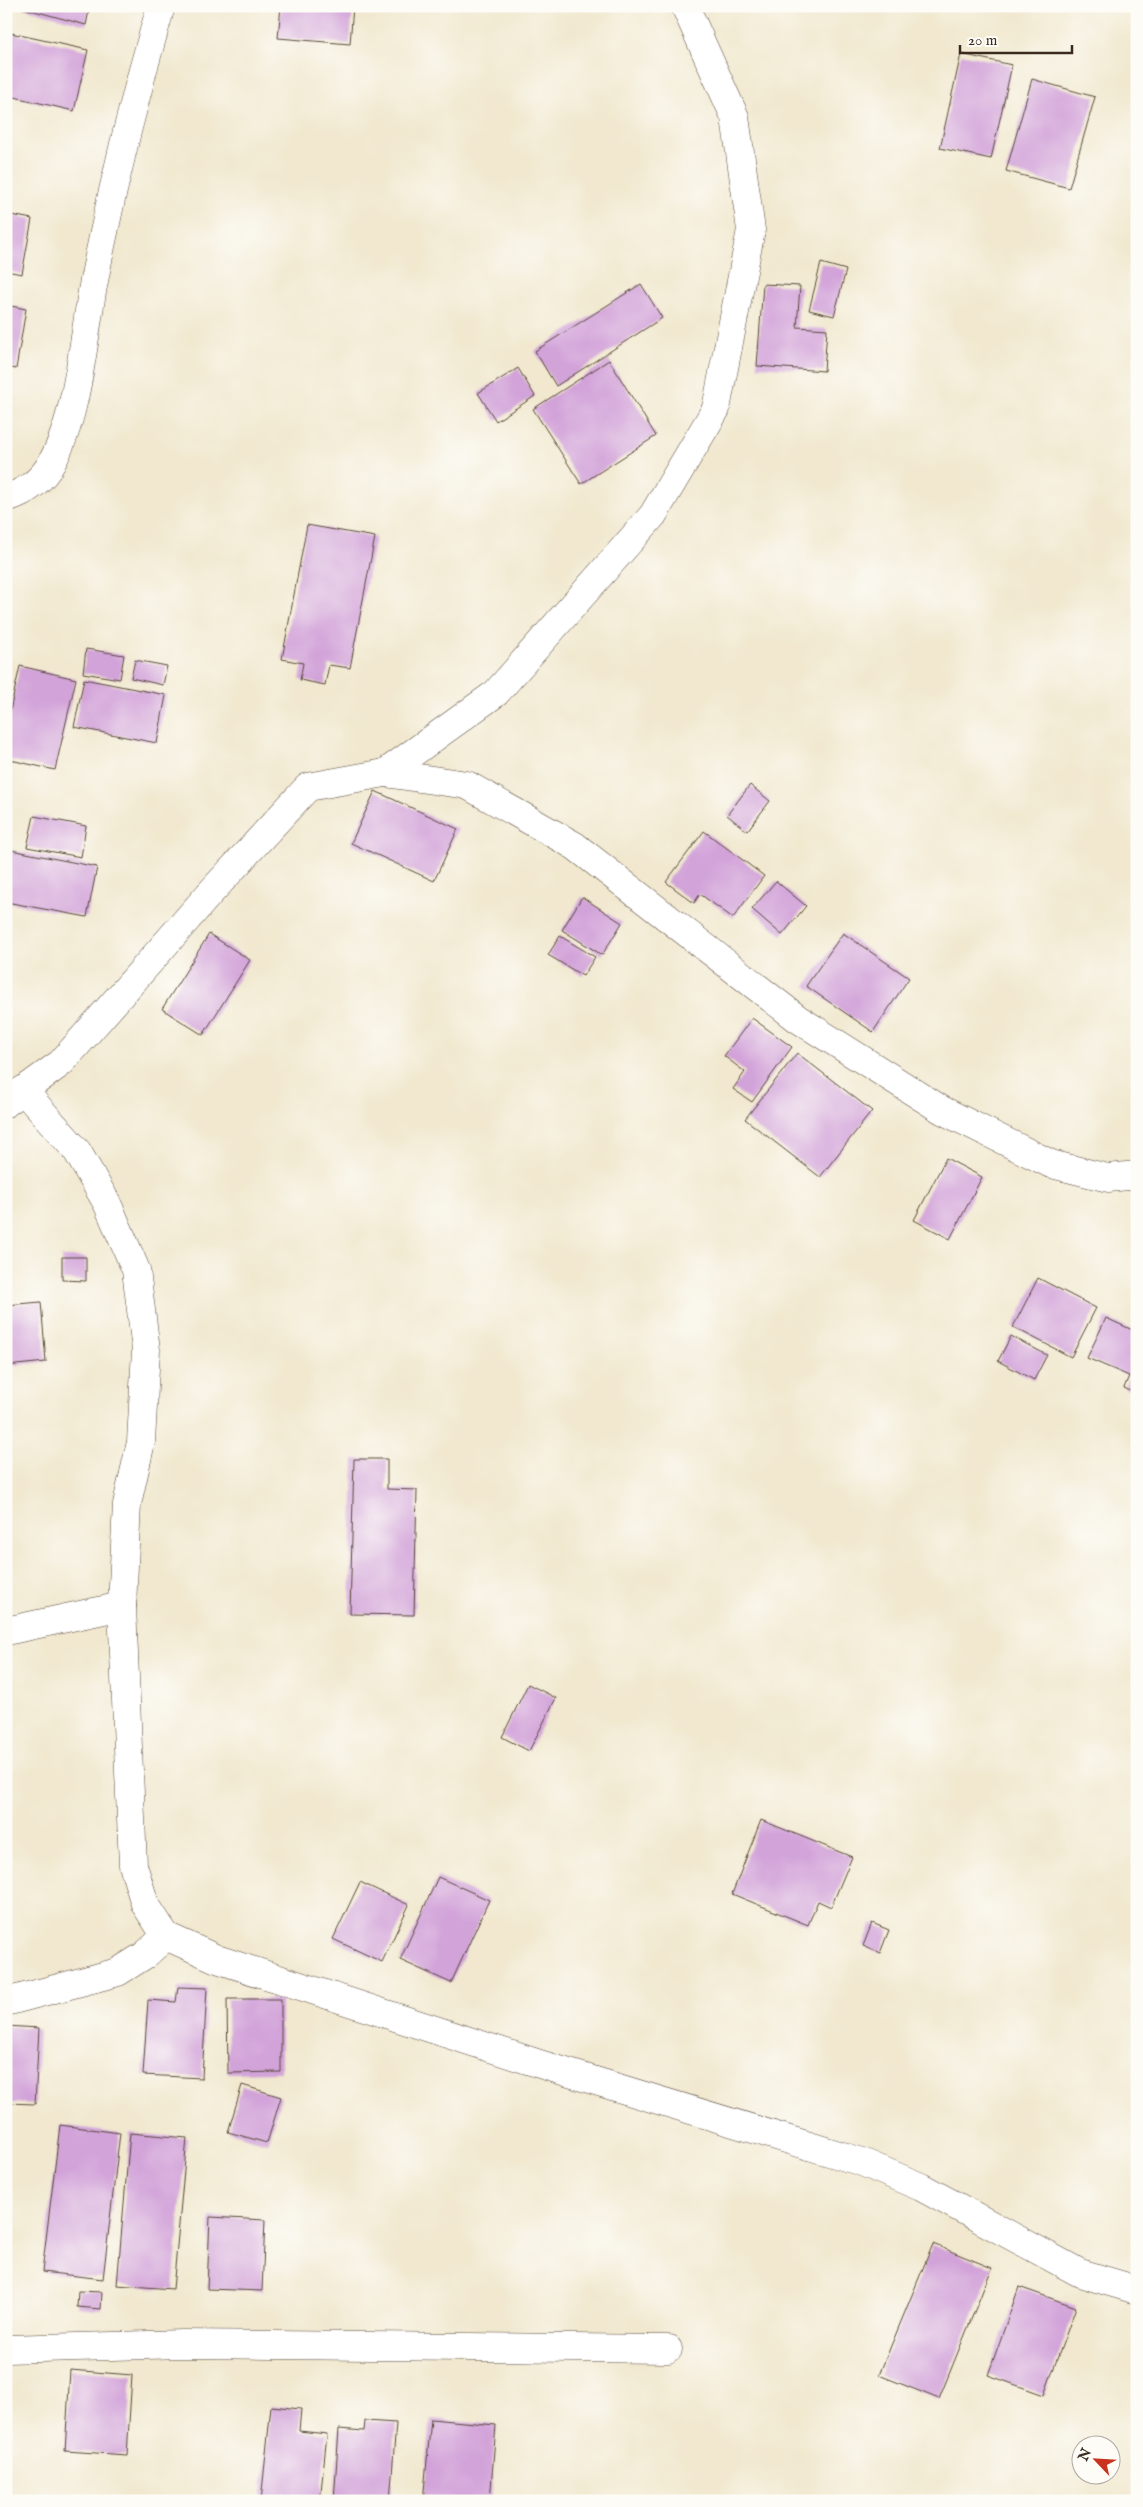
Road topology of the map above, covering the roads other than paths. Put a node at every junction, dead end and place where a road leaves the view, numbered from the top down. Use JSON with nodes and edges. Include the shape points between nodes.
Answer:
{"nodes":[{"id":1,"x":161,"y":6,"type":"edge"},
{"id":2,"x":685,"y":6,"type":"edge"},
{"id":3,"x":6,"y":498,"type":"edge"},
{"id":4,"x":385,"y":773,"type":"junction"},
{"id":5,"x":15,"y":1096,"type":"edge"},
{"id":6,"x":1137,"y":1175,"type":"edge"},
{"id":7,"x":122,"y":1606,"type":"junction"},
{"id":8,"x":6,"y":1630,"type":"edge"},
{"id":9,"x":166,"y":1936,"type":"junction"},
{"id":10,"x":6,"y":2002,"type":"edge"},
{"id":11,"x":1137,"y":2290,"type":"edge"},
{"id":12,"x":6,"y":2349,"type":"edge"},
{"id":13,"x":668,"y":2349,"type":"dead end"}],
"edges":[{"from":1,"to":3,"type":"street","via":[[136,92],[94,284],[70,416],[53,462],[23,493]]},
{"from":2,"to":4,"type":"street","via":[[735,117],[751,230],[716,409],[653,514],[496,693]]},
{"from":4,"to":5,"type":"street","via":[[308,787],[60,1063]]},
{"from":4,"to":6,"type":"street","via":[[467,785],[575,846],[798,1019],[942,1110],[1051,1164],[1108,1178]]},
{"from":5,"to":7,"type":"street","via":[[76,1151],[107,1203],[136,1270],[145,1359],[141,1442],[127,1504]]},
{"from":7,"to":8,"type":"street"},
{"from":7,"to":9,"type":"street","via":[[133,1866],[145,1904]]},
{"from":9,"to":10,"type":"street","via":[[145,1955],[118,1972]]},
{"from":9,"to":11,"type":"street","via":[[217,1959],[534,2062],[862,2162],[922,2187],[1080,2273]]},
{"from":12,"to":13,"type":"street","via":[[183,2344]]}]}
